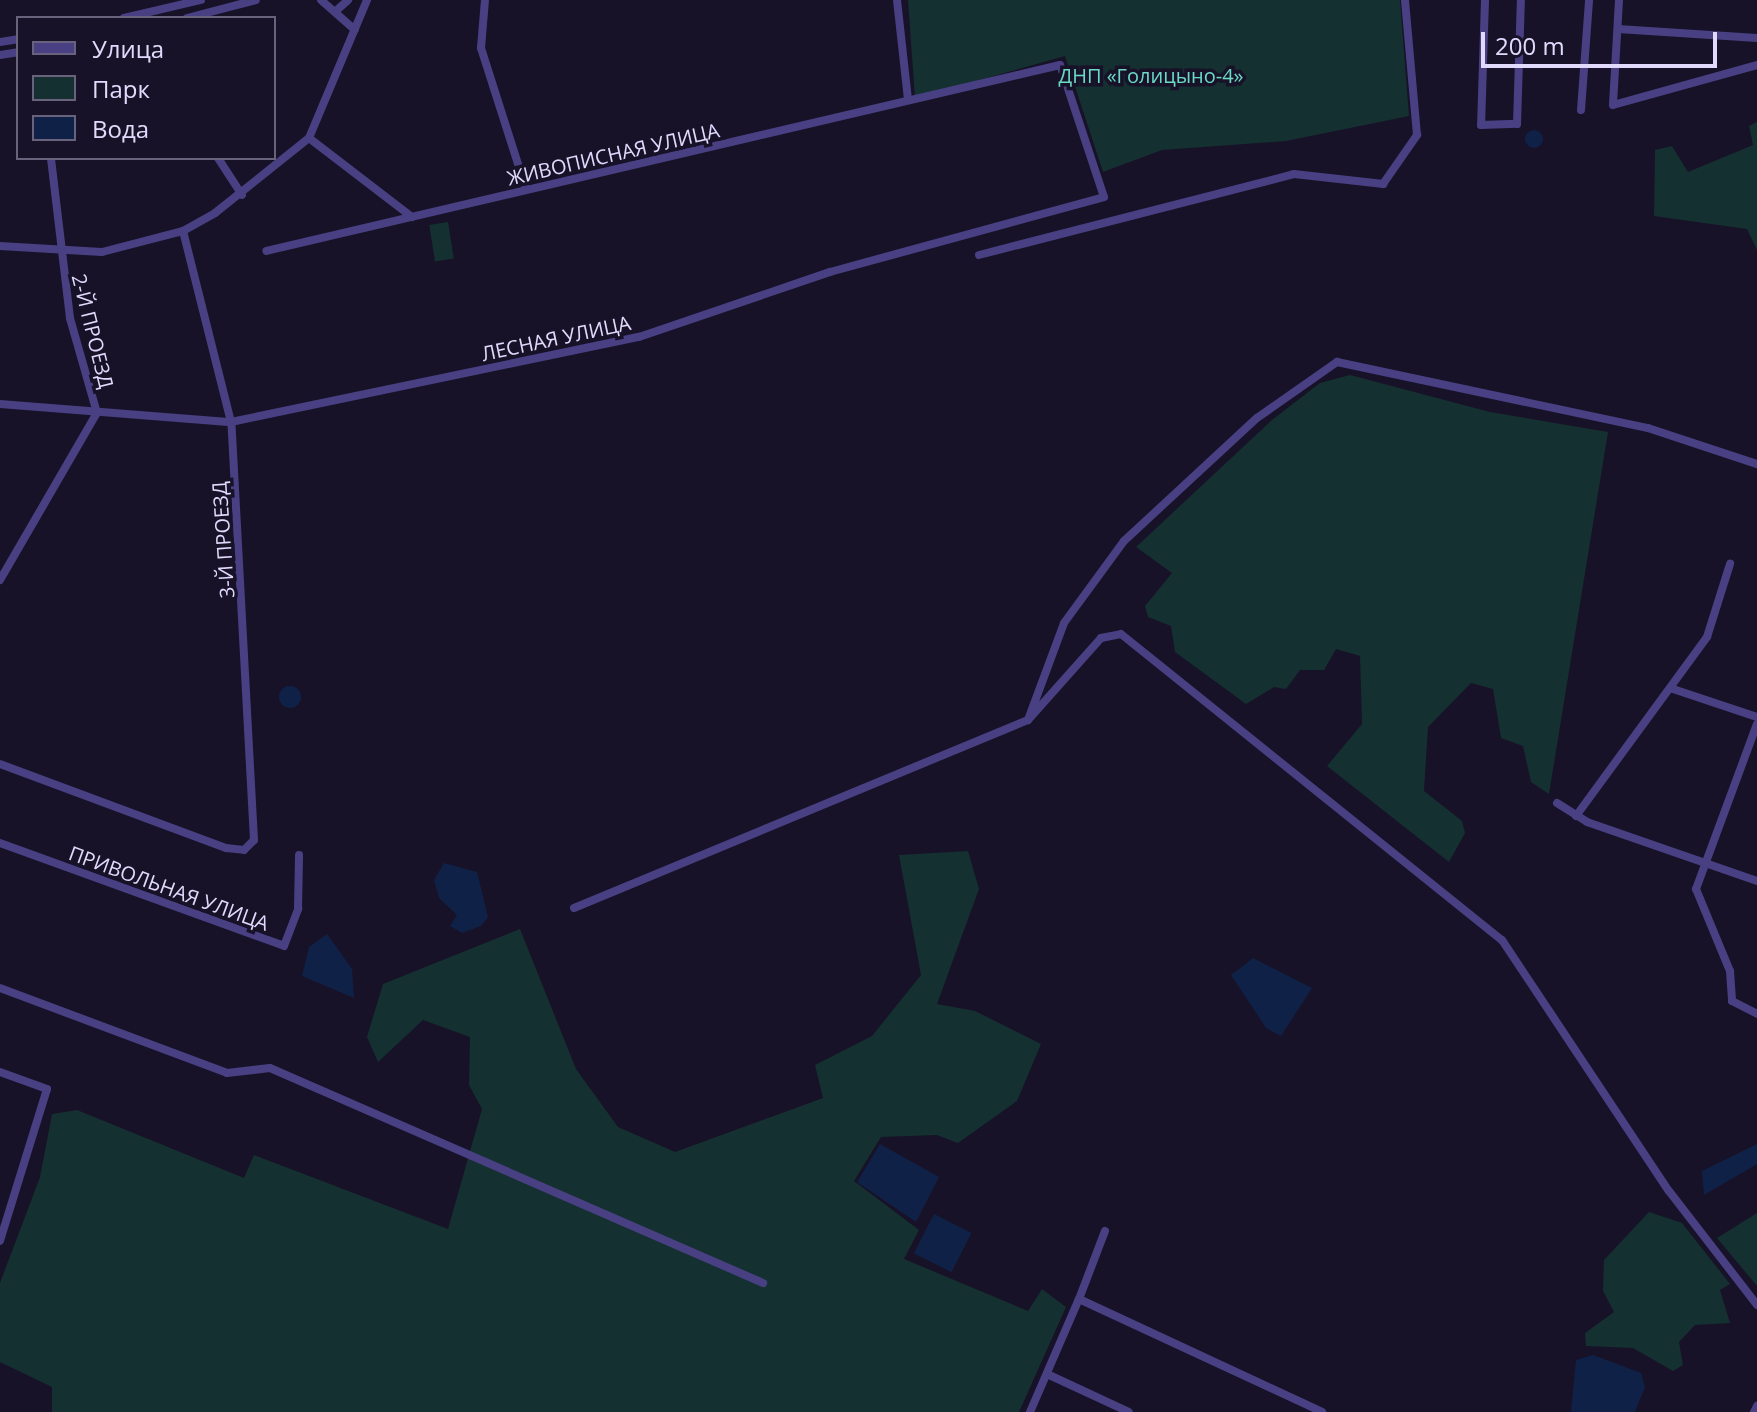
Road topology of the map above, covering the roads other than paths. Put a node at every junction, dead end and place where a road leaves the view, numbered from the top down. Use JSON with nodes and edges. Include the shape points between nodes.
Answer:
{"nodes":[{"id":1,"x":201,"y":0,"type":"edge"},
{"id":2,"x":256,"y":0,"type":"edge"},
{"id":3,"x":321,"y":0,"type":"edge"},
{"id":4,"x":348,"y":0,"type":"edge"},
{"id":5,"x":367,"y":0,"type":"edge"},
{"id":6,"x":485,"y":0,"type":"edge"},
{"id":7,"x":897,"y":0,"type":"edge"},
{"id":8,"x":1405,"y":0,"type":"edge"},
{"id":9,"x":1485,"y":0,"type":"edge"},
{"id":10,"x":1521,"y":0,"type":"edge"},
{"id":11,"x":1589,"y":0,"type":"edge"},
{"id":12,"x":1619,"y":0,"type":"edge"},
{"id":13,"x":337,"y":10,"type":"junction"},
{"id":14,"x":133,"y":16,"type":"edge"},
{"id":15,"x":195,"y":16,"type":"edge"},
{"id":16,"x":1618,"y":29,"type":"junction"},
{"id":17,"x":355,"y":30,"type":"junction"},
{"id":18,"x":1757,"y":38,"type":"edge"},
{"id":19,"x":1757,"y":65,"type":"edge"},
{"id":20,"x":908,"y":99,"type":"junction"},
{"id":21,"x":1581,"y":110,"type":"dead end"},
{"id":22,"x":309,"y":138,"type":"junction"},
{"id":23,"x":51,"y":160,"type":"edge"},
{"id":24,"x":219,"y":160,"type":"edge"},
{"id":25,"x":526,"y":189,"type":"junction"},
{"id":26,"x":242,"y":195,"type":"junction"},
{"id":27,"x":1104,"y":197,"type":"joint"},
{"id":28,"x":412,"y":217,"type":"junction"},
{"id":29,"x":183,"y":231,"type":"junction"},
{"id":30,"x":0,"y":246,"type":"edge"},
{"id":31,"x":266,"y":251,"type":"dead end"},
{"id":32,"x":59,"y":254,"type":"junction"},
{"id":33,"x":979,"y":255,"type":"dead end"},
{"id":34,"x":0,"y":404,"type":"edge"},
{"id":35,"x":97,"y":413,"type":"junction"},
{"id":36,"x":231,"y":422,"type":"junction"},
{"id":37,"x":1757,"y":464,"type":"edge"},
{"id":38,"x":1730,"y":564,"type":"dead end"},
{"id":39,"x":0,"y":580,"type":"edge"},
{"id":40,"x":1673,"y":689,"type":"junction"},
{"id":41,"x":1757,"y":717,"type":"edge"},
{"id":42,"x":1028,"y":720,"type":"junction"},
{"id":43,"x":1757,"y":724,"type":"edge"},
{"id":44,"x":0,"y":764,"type":"edge"},
{"id":45,"x":1557,"y":803,"type":"dead end"},
{"id":46,"x":1576,"y":816,"type":"junction"},
{"id":47,"x":0,"y":843,"type":"edge"},
{"id":48,"x":299,"y":855,"type":"dead end"},
{"id":49,"x":1708,"y":863,"type":"junction"},
{"id":50,"x":1757,"y":881,"type":"edge"},
{"id":51,"x":574,"y":908,"type":"dead end"},
{"id":52,"x":0,"y":988,"type":"edge"},
{"id":53,"x":1757,"y":1014,"type":"edge"},
{"id":54,"x":0,"y":1072,"type":"edge"},
{"id":55,"x":1105,"y":1231,"type":"dead end"},
{"id":56,"x":0,"y":1241,"type":"edge"},
{"id":57,"x":763,"y":1283,"type":"dead end"},
{"id":58,"x":1079,"y":1299,"type":"junction"},
{"id":59,"x":1757,"y":1305,"type":"edge"},
{"id":60,"x":1047,"y":1374,"type":"junction"},
{"id":61,"x":1757,"y":1406,"type":"edge"},
{"id":62,"x":1030,"y":1412,"type":"edge"},
{"id":63,"x":1129,"y":1412,"type":"edge"},
{"id":64,"x":1322,"y":1412,"type":"edge"},
{"id":65,"x":1754,"y":1412,"type":"edge"}],
"edges":[{"from":1,"to":14,"type":"street"},
{"from":2,"to":15,"type":"street"},
{"from":3,"to":13,"type":"street"},
{"from":4,"to":13,"type":"street"},
{"from":5,"to":17,"type":"street"},
{"from":6,"to":25,"type":"street","via":[[481,48]]},
{"from":7,"to":20,"type":"street"},
{"from":8,"to":33,"type":"street","via":[[1417,135],[1383,184],[1294,174]]},
{"from":9,"to":10,"type":"street","via":[[1481,125],[1517,124]]},
{"from":11,"to":21,"type":"street"},
{"from":12,"to":16,"type":"street"},
{"from":13,"to":17,"type":"street"},
{"from":16,"to":18,"type":"street"},
{"from":16,"to":19,"type":"street","via":[[1613,105]]},
{"from":17,"to":22,"type":"street"},
{"from":20,"to":25,"type":"street","name":"ЖИВОПИСНАЯ УЛИЦА","via":[[656,165]]},
{"from":20,"to":27,"type":"street","name":"ЖИВОПИСНАЯ УЛИЦА","via":[[1060,65]]},
{"from":22,"to":26,"type":"street"},
{"from":22,"to":28,"type":"street"},
{"from":23,"to":32,"type":"street","name":"2-Й ПРОЕЗД"},
{"from":24,"to":26,"type":"street"},
{"from":25,"to":28,"type":"street","name":"ЖИВОПИСНАЯ УЛИЦА"},
{"from":26,"to":29,"type":"street"},
{"from":27,"to":36,"type":"street","name":"ЛЕСНАЯ УЛИЦА","via":[[830,272],[639,337]]},
{"from":28,"to":31,"type":"street","name":"ЖИВОПИСНАЯ УЛИЦА"},
{"from":29,"to":32,"type":"street","via":[[127,248]]},
{"from":29,"to":36,"type":"street","name":"3-Й ПРОЕЗД"},
{"from":30,"to":32,"type":"street"},
{"from":32,"to":35,"type":"street","name":"2-Й ПРОЕЗД"},
{"from":34,"to":35,"type":"street","name":"ЛЕСНАЯ УЛИЦА"},
{"from":35,"to":36,"type":"street","name":"ЛЕСНАЯ УЛИЦА"},
{"from":35,"to":39,"type":"street","name":"2-Й ПРОЕЗД"},
{"from":36,"to":44,"type":"street","name":"3-Й ПРОЕЗД","via":[[254,840],[244,850]]},
{"from":37,"to":42,"type":"street","via":[[1648,428],[1337,362],[1257,418],[1124,541],[1064,623]]},
{"from":38,"to":40,"type":"street","via":[[1707,637]]},
{"from":40,"to":41,"type":"street"},
{"from":40,"to":46,"type":"street"},
{"from":42,"to":51,"type":"street"},
{"from":42,"to":59,"type":"street","via":[[1101,638],[1121,634],[1502,940],[1669,1191]]},
{"from":43,"to":49,"type":"street"},
{"from":45,"to":46,"type":"street"},
{"from":46,"to":49,"type":"street"},
{"from":47,"to":48,"type":"street","name":"ПРИВОЛЬНАЯ УЛИЦА","via":[[284,946],[298,909]]},
{"from":49,"to":50,"type":"street"},
{"from":49,"to":53,"type":"street","via":[[1696,889],[1730,971],[1732,1001]]},
{"from":52,"to":57,"type":"street","via":[[227,1073],[270,1068]]},
{"from":54,"to":56,"type":"street","via":[[47,1089]]},
{"from":55,"to":58,"type":"street"},
{"from":58,"to":60,"type":"street"},
{"from":58,"to":64,"type":"street"},
{"from":60,"to":62,"type":"street"},
{"from":60,"to":63,"type":"street"},
{"from":61,"to":65,"type":"street"}]}
